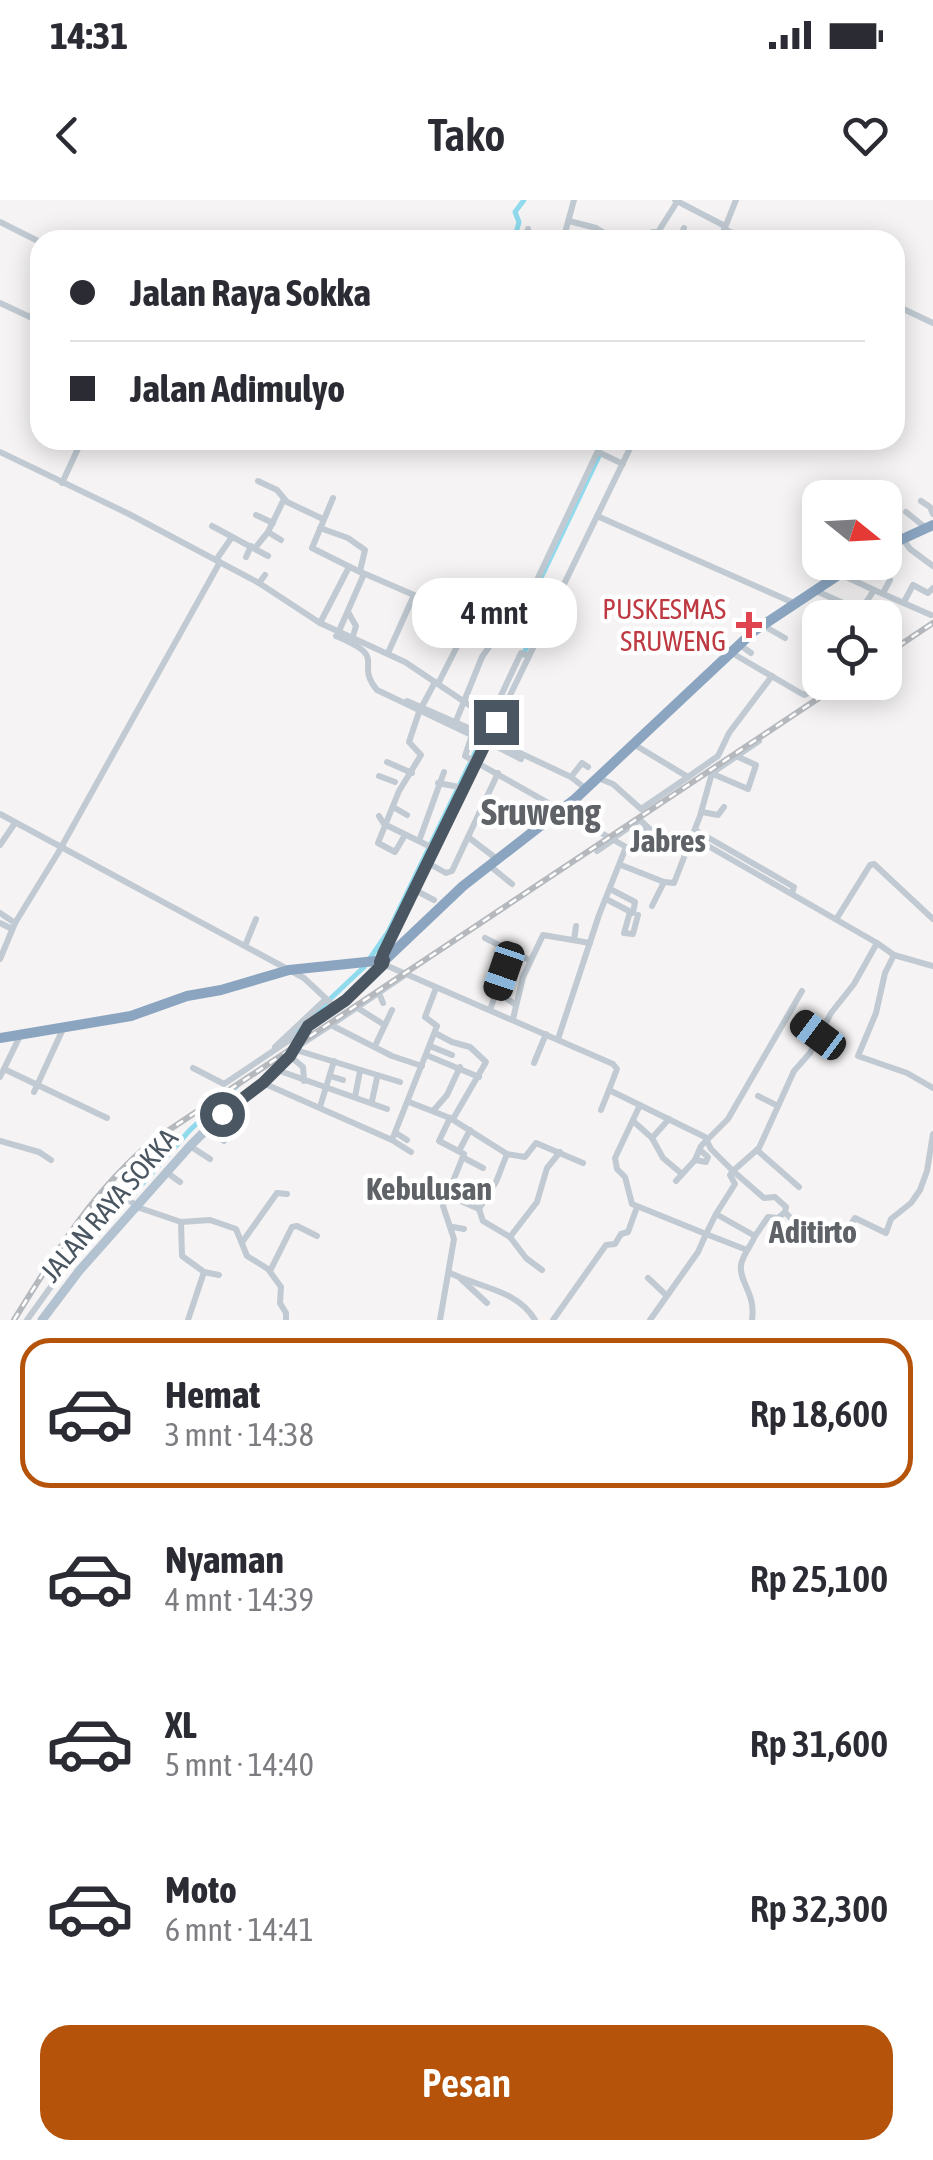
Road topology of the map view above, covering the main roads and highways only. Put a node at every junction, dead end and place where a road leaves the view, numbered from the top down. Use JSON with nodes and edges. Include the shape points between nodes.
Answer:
{"nodes":[{"id":1,"x":930,"y":527,"type":"edge"},
{"id":2,"x":902,"y":540,"type":"edge"},
{"id":3,"x":830,"y":580,"type":"edge"},
{"id":4,"x":376,"y":962,"type":"junction"},
{"id":5,"x":0,"y":1038,"type":"edge"},
{"id":6,"x":42,"y":1320,"type":"edge"}],
"edges":[{"from":1,"to":2,"type":"highway"},
{"from":3,"to":4,"type":"highway","via":[[763,625],[585,791]]},
{"from":4,"to":5,"type":"highway","via":[[289,970],[132,1016]]},
{"from":4,"to":6,"type":"main road","name":"JALAN RAYA SOKKA","via":[[304,1030],[277,1070],[133,1203]]}]}
